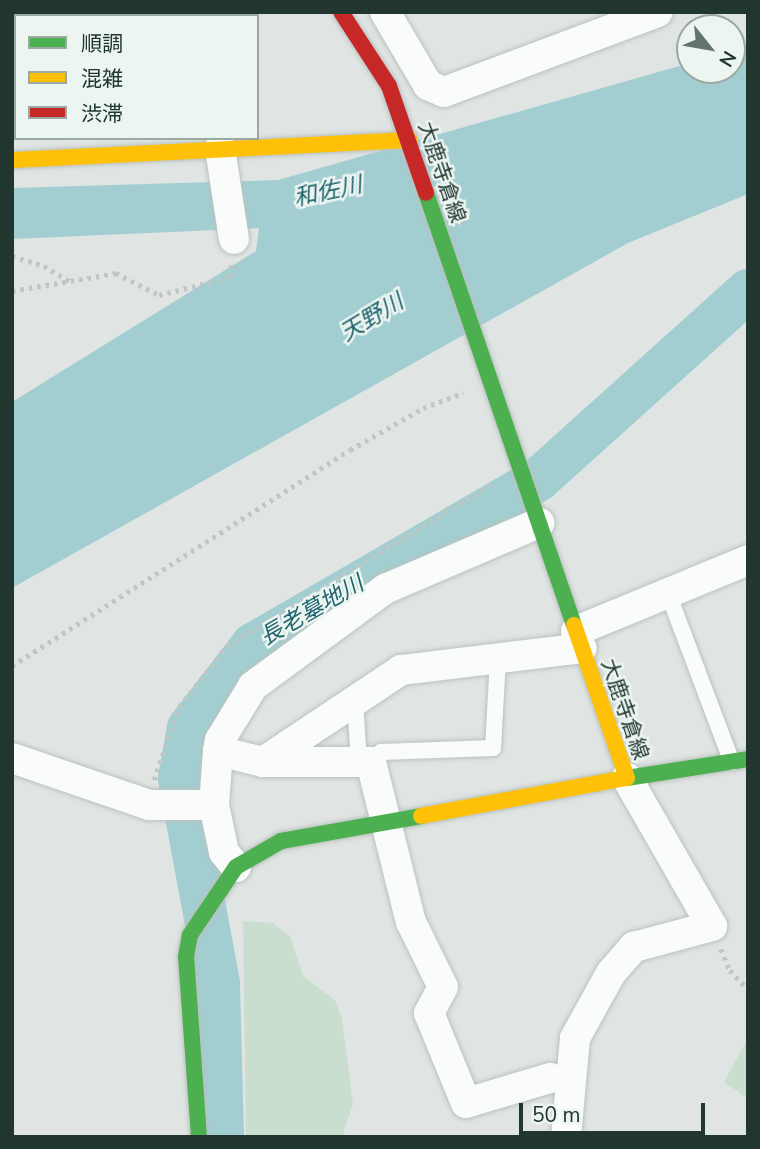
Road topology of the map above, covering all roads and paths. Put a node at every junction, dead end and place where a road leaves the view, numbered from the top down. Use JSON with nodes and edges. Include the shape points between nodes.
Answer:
{"nodes":[{"id":1,"x":341,"y":12,"type":"edge"},
{"id":2,"x":385,"y":12,"type":"edge"},
{"id":3,"x":658,"y":12,"type":"edge"},
{"id":4,"x":409,"y":140,"type":"junction"},
{"id":5,"x":223,"y":159,"type":"junction"},
{"id":6,"x":12,"y":160,"type":"edge"},
{"id":7,"x":234,"y":239,"type":"joint"},
{"id":8,"x":12,"y":256,"type":"edge"},
{"id":9,"x":73,"y":282,"type":"junction"},
{"id":10,"x":12,"y":291,"type":"edge"},
{"id":11,"x":491,"y":383,"type":"junction"},
{"id":12,"x":538,"y":523,"type":"junction"},
{"id":13,"x":748,"y":560,"type":"edge"},
{"id":14,"x":668,"y":593,"type":"junction"},
{"id":15,"x":579,"y":640,"type":"junction"},
{"id":16,"x":498,"y":658,"type":"junction"},
{"id":17,"x":12,"y":666,"type":"edge"},
{"id":18,"x":355,"y":701,"type":"junction"},
{"id":19,"x":218,"y":751,"type":"junction"},
{"id":20,"x":12,"y":758,"type":"edge"},
{"id":21,"x":740,"y":760,"type":"edge"},
{"id":22,"x":263,"y":762,"type":"junction"},
{"id":23,"x":365,"y":762,"type":"junction"},
{"id":24,"x":627,"y":778,"type":"junction"},
{"id":25,"x":211,"y":804,"type":"junction"},
{"id":26,"x":384,"y":823,"type":"junction"},
{"id":27,"x":232,"y":873,"type":"junction"},
{"id":28,"x":712,"y":926,"type":"junction"},
{"id":29,"x":748,"y":989,"type":"edge"},
{"id":30,"x":575,"y":1038,"type":"junction"},
{"id":31,"x":550,"y":1078,"type":"junction"},
{"id":32,"x":199,"y":1137,"type":"edge"},
{"id":33,"x":553,"y":1137,"type":"edge"},
{"id":34,"x":566,"y":1137,"type":"edge"}],
"edges":[{"from":1,"to":4,"type":"main road","name":"大鹿寺倉線","via":[[388,86]]},
{"from":2,"to":3,"type":"street","via":[[428,85],[444,92]]},
{"from":4,"to":5,"type":"main road"},
{"from":4,"to":11,"type":"main road","name":"大鹿寺倉線"},
{"from":5,"to":6,"type":"main road"},
{"from":5,"to":7,"type":"street"},
{"from":7,"to":9,"type":"path","via":[[230,277],[159,295],[116,273]]},
{"from":8,"to":9,"type":"path","via":[[44,265]]},
{"from":9,"to":10,"type":"path"},
{"from":11,"to":12,"type":"main road","name":"大鹿寺倉線"},
{"from":11,"to":17,"type":"path","via":[[423,408],[350,450]]},
{"from":12,"to":15,"type":"main road","name":"大鹿寺倉線"},
{"from":12,"to":19,"type":"street","via":[[385,589],[253,686],[219,740]]},
{"from":13,"to":14,"type":"street"},
{"from":14,"to":15,"type":"street"},
{"from":14,"to":21,"type":"lane"},
{"from":15,"to":16,"type":"street"},
{"from":15,"to":24,"type":"main road","name":"大鹿寺倉線"},
{"from":16,"to":18,"type":"street","via":[[401,670]]},
{"from":16,"to":23,"type":"lane","via":[[493,748],[381,752]]},
{"from":18,"to":22,"type":"street"},
{"from":18,"to":23,"type":"lane"},
{"from":19,"to":22,"type":"street"},
{"from":19,"to":25,"type":"street"},
{"from":20,"to":25,"type":"street","via":[[159,805]]},
{"from":21,"to":24,"type":"main road"},
{"from":22,"to":23,"type":"street"},
{"from":23,"to":26,"type":"street"},
{"from":24,"to":26,"type":"main road","name":"大鹿寺倉線"},
{"from":24,"to":28,"type":"street"},
{"from":25,"to":27,"type":"street"},
{"from":26,"to":27,"type":"main road","name":"大鹿寺倉線","via":[[281,842]]},
{"from":26,"to":31,"type":"street","via":[[411,922],[443,986],[429,1013],[466,1103]]},
{"from":27,"to":32,"type":"main road","name":"大鹿寺倉線","via":[[190,935],[186,957]]},
{"from":28,"to":29,"type":"path","via":[[730,970]]},
{"from":28,"to":30,"type":"street","via":[[634,947],[611,973]]},
{"from":30,"to":31,"type":"street","via":[[563,1042]]},
{"from":30,"to":34,"type":"street"},
{"from":31,"to":33,"type":"street"}]}
